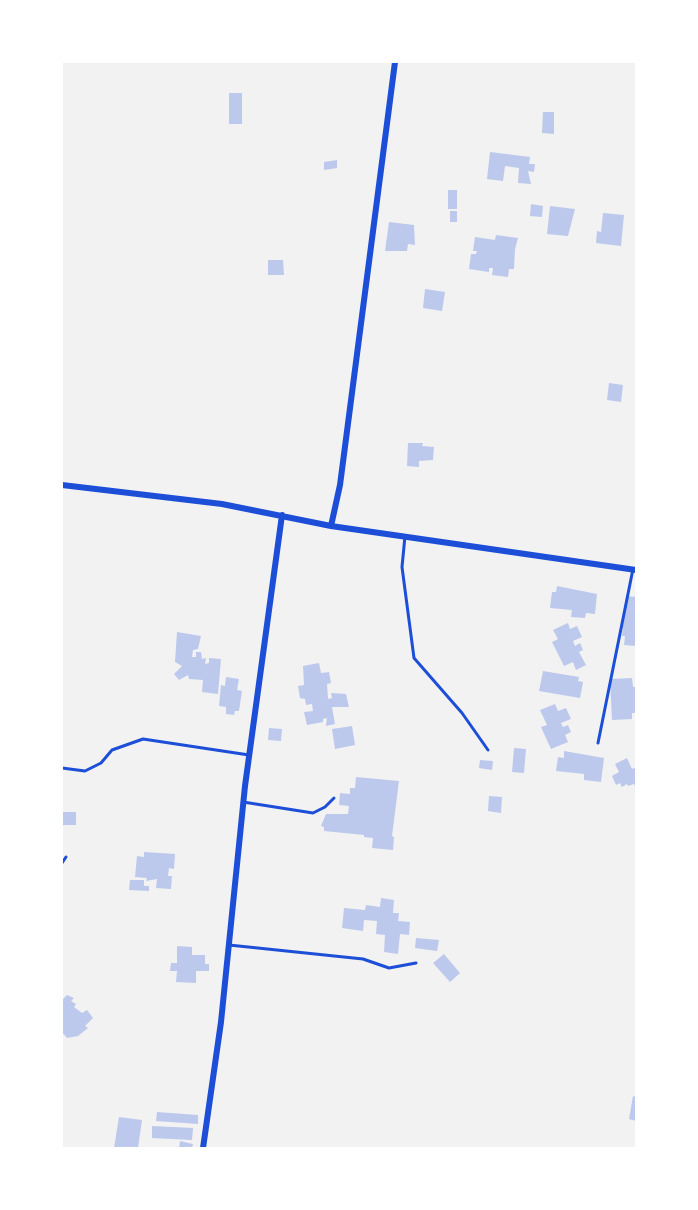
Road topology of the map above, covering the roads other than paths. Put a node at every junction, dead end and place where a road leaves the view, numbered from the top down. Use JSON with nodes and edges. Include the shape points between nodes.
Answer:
{"nodes":[{"id":1,"x":395,"y":62,"type":"edge"},
{"id":2,"x":62,"y":485,"type":"edge"},
{"id":3,"x":282,"y":515,"type":"junction"},
{"id":4,"x":331,"y":526,"type":"junction"},
{"id":5,"x":405,"y":536,"type":"junction"},
{"id":6,"x":635,"y":569,"type":"edge"},
{"id":7,"x":598,"y":743,"type":"dead end"},
{"id":8,"x":488,"y":750,"type":"dead end"},
{"id":9,"x":249,"y":755,"type":"junction"},
{"id":10,"x":62,"y":768,"type":"edge"},
{"id":11,"x":334,"y":798,"type":"dead end"},
{"id":12,"x":243,"y":802,"type":"junction"},
{"id":13,"x":66,"y":857,"type":"dead end"},
{"id":14,"x":62,"y":863,"type":"edge"},
{"id":15,"x":229,"y":945,"type":"junction"},
{"id":16,"x":416,"y":963,"type":"dead end"},
{"id":17,"x":203,"y":1149,"type":"edge"}],
"edges":[{"from":1,"to":4,"type":"street","via":[[340,485]]},
{"from":2,"to":3,"type":"street"},
{"from":3,"to":4,"type":"street"},
{"from":3,"to":9,"type":"street"},
{"from":4,"to":5,"type":"street"},
{"from":5,"to":6,"type":"street"},
{"from":5,"to":8,"type":"lane","via":[[402,567],[414,658]]},
{"from":6,"to":7,"type":"lane"},
{"from":9,"to":10,"type":"lane","via":[[143,739],[112,750],[101,763],[85,771]]},
{"from":9,"to":12,"type":"street"},
{"from":11,"to":12,"type":"lane","via":[[313,813]]},
{"from":12,"to":15,"type":"street"},
{"from":13,"to":14,"type":"lane"},
{"from":15,"to":16,"type":"lane","via":[[363,959],[389,968]]},
{"from":15,"to":17,"type":"street"}]}
